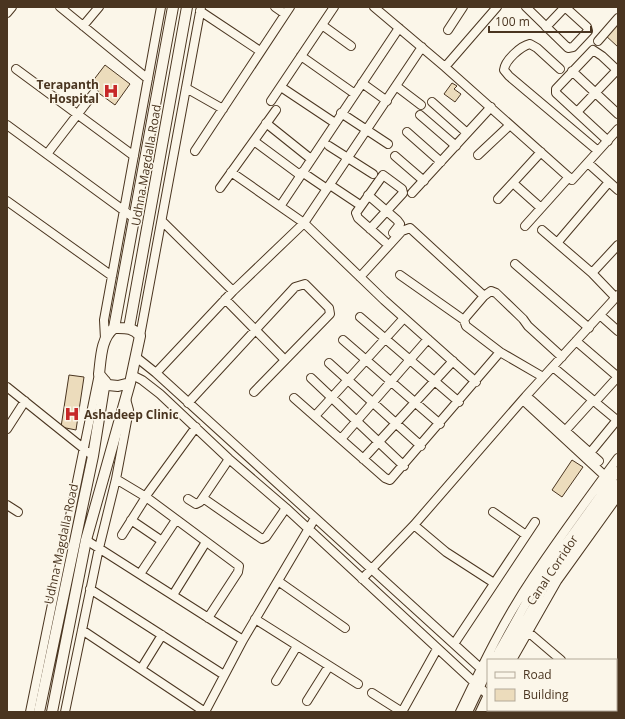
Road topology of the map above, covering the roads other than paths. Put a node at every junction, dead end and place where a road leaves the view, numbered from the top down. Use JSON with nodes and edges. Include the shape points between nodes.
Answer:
{"nodes":[{"id":1,"x":12,"y":7,"type":"edge"},
{"id":2,"x":60,"y":7,"type":"edge"},
{"id":3,"x":99,"y":7,"type":"edge"},
{"id":4,"x":160,"y":7,"type":"edge"},
{"id":5,"x":173,"y":7,"type":"edge"},
{"id":6,"x":188,"y":7,"type":"edge"},
{"id":7,"x":275,"y":7,"type":"edge"},
{"id":8,"x":334,"y":7,"type":"edge"},
{"id":9,"x":374,"y":7,"type":"edge"},
{"id":10,"x":463,"y":7,"type":"edge"},
{"id":11,"x":498,"y":7,"type":"edge"},
{"id":12,"x":526,"y":7,"type":"edge"},
{"id":13,"x":565,"y":7,"type":"edge"},
{"id":14,"x":201,"y":9,"type":"edge"},
{"id":15,"x":287,"y":11,"type":"edge"},
{"id":16,"x":7,"y":14,"type":"edge"},
{"id":17,"x":618,"y":18,"type":"edge"},
{"id":18,"x":322,"y":25,"type":"junction"},
{"id":19,"x":83,"y":26,"type":"junction"},
{"id":20,"x":546,"y":27,"type":"junction"},
{"id":21,"x":399,"y":28,"type":"junction"},
{"id":22,"x":448,"y":30,"type":"dead end"},
{"id":23,"x":598,"y":41,"type":"dead end"},
{"id":24,"x":351,"y":46,"type":"dead end"},
{"id":25,"x":422,"y":47,"type":"junction"},
{"id":26,"x":260,"y":51,"type":"junction"},
{"id":27,"x":301,"y":56,"type":"junction"},
{"id":28,"x":446,"y":67,"type":"junction"},
{"id":29,"x":16,"y":69,"type":"dead end"},
{"id":30,"x":560,"y":69,"type":"dead end"},
{"id":31,"x":617,"y":70,"type":"edge"},
{"id":32,"x":572,"y":71,"type":"junction"},
{"id":33,"x":148,"y":79,"type":"junction"},
{"id":34,"x":362,"y":83,"type":"junction"},
{"id":35,"x":396,"y":86,"type":"junction"},
{"id":36,"x":281,"y":87,"type":"junction"},
{"id":37,"x":186,"y":88,"type":"junction"},
{"id":38,"x":595,"y":92,"type":"junction"},
{"id":39,"x":94,"y":93,"type":"dead end"},
{"id":40,"x":354,"y":94,"type":"junction"},
{"id":41,"x":271,"y":101,"type":"dead end"},
{"id":42,"x":386,"y":101,"type":"junction"},
{"id":43,"x":432,"y":102,"type":"dead end"},
{"id":44,"x":421,"y":105,"type":"dead end"},
{"id":45,"x":491,"y":107,"type":"junction"},
{"id":46,"x":222,"y":109,"type":"junction"},
{"id":47,"x":276,"y":110,"type":"dead end"},
{"id":48,"x":577,"y":112,"type":"junction"},
{"id":49,"x":342,"y":113,"type":"junction"},
{"id":50,"x":618,"y":114,"type":"edge"},
{"id":51,"x":78,"y":115,"type":"junction"},
{"id":52,"x":420,"y":116,"type":"dead end"},
{"id":53,"x":266,"y":123,"type":"junction"},
{"id":54,"x":335,"y":123,"type":"junction"},
{"id":55,"x":7,"y":125,"type":"edge"},
{"id":56,"x":510,"y":125,"type":"junction"},
{"id":57,"x":618,"y":129,"type":"edge"},
{"id":58,"x":366,"y":130,"type":"junction"},
{"id":59,"x":407,"y":132,"type":"dead end"},
{"id":60,"x":467,"y":133,"type":"junction"},
{"id":61,"x":254,"y":141,"type":"junction"},
{"id":62,"x":608,"y":141,"type":"junction"},
{"id":63,"x":388,"y":144,"type":"dead end"},
{"id":64,"x":329,"y":146,"type":"dead end"},
{"id":65,"x":456,"y":146,"type":"junction"},
{"id":66,"x":195,"y":151,"type":"dead end"},
{"id":67,"x":598,"y":151,"type":"junction"},
{"id":68,"x":541,"y":152,"type":"junction"},
{"id":69,"x":47,"y":154,"type":"junction"},
{"id":70,"x":478,"y":155,"type":"dead end"},
{"id":71,"x":134,"y":156,"type":"junction"},
{"id":72,"x":395,"y":156,"type":"dead end"},
{"id":73,"x":311,"y":159,"type":"junction"},
{"id":74,"x":348,"y":159,"type":"junction"},
{"id":75,"x":441,"y":162,"type":"junction"},
{"id":76,"x":588,"y":163,"type":"junction"},
{"id":77,"x":231,"y":172,"type":"junction"},
{"id":78,"x":301,"y":174,"type":"junction"},
{"id":79,"x":373,"y":174,"type":"dead end"},
{"id":80,"x":569,"y":177,"type":"junction"},
{"id":81,"x":424,"y":181,"type":"junction"},
{"id":82,"x":609,"y":182,"type":"junction"},
{"id":83,"x":513,"y":183,"type":"junction"},
{"id":84,"x":329,"y":187,"type":"junction"},
{"id":85,"x":220,"y":188,"type":"dead end"},
{"id":86,"x":618,"y":190,"type":"edge"},
{"id":87,"x":412,"y":193,"type":"dead end"},
{"id":88,"x":368,"y":195,"type":"junction"},
{"id":89,"x":498,"y":199,"type":"dead end"},
{"id":90,"x":7,"y":201,"type":"edge"},
{"id":91,"x":357,"y":203,"type":"dead end"},
{"id":92,"x":281,"y":205,"type":"junction"},
{"id":93,"x":541,"y":208,"type":"junction"},
{"id":94,"x":386,"y":210,"type":"junction"},
{"id":95,"x":124,"y":211,"type":"junction"},
{"id":96,"x":134,"y":218,"type":"junction"},
{"id":97,"x":162,"y":221,"type":"junction"},
{"id":98,"x":304,"y":223,"type":"junction"},
{"id":99,"x":525,"y":226,"type":"dead end"},
{"id":100,"x":370,"y":229,"type":"junction"},
{"id":101,"x":542,"y":230,"type":"dead end"},
{"id":102,"x":385,"y":242,"type":"junction"},
{"id":103,"x":557,"y":243,"type":"junction"},
{"id":104,"x":618,"y":244,"type":"edge"},
{"id":105,"x":515,"y":264,"type":"dead end"},
{"id":106,"x":592,"y":273,"type":"junction"},
{"id":107,"x":400,"y":275,"type":"dead end"},
{"id":108,"x":112,"y":276,"type":"junction"},
{"id":109,"x":359,"y":276,"type":"junction"},
{"id":110,"x":233,"y":291,"type":"junction"},
{"id":111,"x":484,"y":296,"type":"junction"},
{"id":112,"x":617,"y":296,"type":"edge"},
{"id":113,"x":225,"y":299,"type":"junction"},
{"id":114,"x":600,"y":315,"type":"junction"},
{"id":115,"x":360,"y":317,"type":"dead end"},
{"id":116,"x":404,"y":318,"type":"junction"},
{"id":117,"x":464,"y":320,"type":"junction"},
{"id":118,"x":114,"y":328,"type":"junction"},
{"id":119,"x":129,"y":328,"type":"junction"},
{"id":120,"x":589,"y":328,"type":"junction"},
{"id":121,"x":256,"y":330,"type":"junction"},
{"id":122,"x":618,"y":331,"type":"edge"},
{"id":123,"x":140,"y":336,"type":"junction"},
{"id":124,"x":385,"y":338,"type":"junction"},
{"id":125,"x":105,"y":339,"type":"junction"},
{"id":126,"x":428,"y":339,"type":"junction"},
{"id":127,"x":342,"y":340,"type":"dead end"},
{"id":128,"x":576,"y":341,"type":"junction"},
{"id":129,"x":500,"y":352,"type":"junction"},
{"id":130,"x":136,"y":357,"type":"junction"},
{"id":131,"x":562,"y":357,"type":"junction"},
{"id":132,"x":285,"y":360,"type":"junction"},
{"id":133,"x":366,"y":360,"type":"junction"},
{"id":134,"x":410,"y":360,"type":"junction"},
{"id":135,"x":453,"y":361,"type":"junction"},
{"id":136,"x":329,"y":363,"type":"dead end"},
{"id":137,"x":553,"y":367,"type":"junction"},
{"id":138,"x":156,"y":373,"type":"junction"},
{"id":139,"x":102,"y":377,"type":"junction"},
{"id":140,"x":543,"y":377,"type":"junction"},
{"id":141,"x":311,"y":378,"type":"dead end"},
{"id":142,"x":131,"y":379,"type":"junction"},
{"id":143,"x":616,"y":379,"type":"edge"},
{"id":144,"x":348,"y":380,"type":"junction"},
{"id":145,"x":435,"y":381,"type":"junction"},
{"id":146,"x":391,"y":382,"type":"junction"},
{"id":147,"x":476,"y":382,"type":"junction"},
{"id":148,"x":7,"y":387,"type":"edge"},
{"id":149,"x":254,"y":392,"type":"dead end"},
{"id":150,"x":125,"y":396,"type":"junction"},
{"id":151,"x":294,"y":398,"type":"dead end"},
{"id":152,"x":331,"y":398,"type":"junction"},
{"id":153,"x":524,"y":398,"type":"junction"},
{"id":154,"x":25,"y":401,"type":"junction"},
{"id":155,"x":594,"y":401,"type":"junction"},
{"id":156,"x":459,"y":402,"type":"junction"},
{"id":157,"x":188,"y":403,"type":"junction"},
{"id":158,"x":373,"y":403,"type":"junction"},
{"id":159,"x":415,"y":403,"type":"junction"},
{"id":160,"x":315,"y":416,"type":"junction"},
{"id":161,"x":357,"y":421,"type":"junction"},
{"id":162,"x":617,"y":421,"type":"edge"},
{"id":163,"x":396,"y":423,"type":"junction"},
{"id":164,"x":440,"y":424,"type":"junction"},
{"id":165,"x":196,"y":427,"type":"junction"},
{"id":166,"x":7,"y":429,"type":"edge"},
{"id":167,"x":565,"y":431,"type":"junction"},
{"id":168,"x":341,"y":440,"type":"junction"},
{"id":169,"x":379,"y":442,"type":"junction"},
{"id":170,"x":421,"y":446,"type":"junction"},
{"id":171,"x":83,"y":448,"type":"junction"},
{"id":172,"x":590,"y":453,"type":"junction"},
{"id":173,"x":93,"y":456,"type":"junction"},
{"id":174,"x":618,"y":458,"type":"edge"},
{"id":175,"x":229,"y":459,"type":"junction"},
{"id":176,"x":363,"y":459,"type":"junction"},
{"id":177,"x":599,"y":461,"type":"dead end"},
{"id":178,"x":404,"y":466,"type":"junction"},
{"id":179,"x":618,"y":471,"type":"edge"},
{"id":180,"x":605,"y":476,"type":"junction"},
{"id":181,"x":116,"y":478,"type":"junction"},
{"id":182,"x":618,"y":484,"type":"edge"},
{"id":183,"x":147,"y":495,"type":"junction"},
{"id":184,"x":618,"y":496,"type":"edge"},
{"id":185,"x":203,"y":498,"type":"junction"},
{"id":186,"x":188,"y":499,"type":"dead end"},
{"id":187,"x":7,"y":505,"type":"edge"},
{"id":188,"x":286,"y":508,"type":"junction"},
{"id":189,"x":18,"y":512,"type":"dead end"},
{"id":190,"x":493,"y":512,"type":"dead end"},
{"id":191,"x":315,"y":518,"type":"junction"},
{"id":192,"x":131,"y":520,"type":"junction"},
{"id":193,"x":176,"y":520,"type":"junction"},
{"id":194,"x":535,"y":522,"type":"dead end"},
{"id":195,"x":414,"y":525,"type":"junction"},
{"id":196,"x":308,"y":529,"type":"junction"},
{"id":197,"x":122,"y":535,"type":"dead end"},
{"id":198,"x":526,"y":535,"type":"junction"},
{"id":199,"x":86,"y":540,"type":"junction"},
{"id":200,"x":162,"y":541,"type":"junction"},
{"id":201,"x":206,"y":542,"type":"junction"},
{"id":202,"x":99,"y":548,"type":"junction"},
{"id":203,"x":372,"y":568,"type":"junction"},
{"id":204,"x":140,"y":574,"type":"junction"},
{"id":205,"x":362,"y":578,"type":"junction"},
{"id":206,"x":278,"y":581,"type":"junction"},
{"id":207,"x":494,"y":583,"type":"junction"},
{"id":208,"x":90,"y":589,"type":"junction"},
{"id":209,"x":173,"y":595,"type":"junction"},
{"id":210,"x":208,"y":618,"type":"junction"},
{"id":211,"x":255,"y":619,"type":"junction"},
{"id":212,"x":345,"y":628,"type":"dead end"},
{"id":213,"x":82,"y":630,"type":"junction"},
{"id":214,"x":527,"y":631,"type":"junction"},
{"id":215,"x":162,"y":635,"type":"junction"},
{"id":216,"x":243,"y":640,"type":"junction"},
{"id":217,"x":454,"y":644,"type":"junction"},
{"id":218,"x":297,"y":646,"type":"junction"},
{"id":219,"x":437,"y":649,"type":"junction"},
{"id":220,"x":492,"y":659,"type":"edge"},
{"id":221,"x":495,"y":659,"type":"edge"},
{"id":222,"x":504,"y":659,"type":"edge"},
{"id":223,"x":513,"y":659,"type":"edge"},
{"id":224,"x":560,"y":659,"type":"edge"},
{"id":225,"x":329,"y":666,"type":"junction"},
{"id":226,"x":141,"y":669,"type":"junction"},
{"id":227,"x":486,"y":672,"type":"edge"},
{"id":228,"x":224,"y":675,"type":"junction"},
{"id":229,"x":276,"y":681,"type":"dead end"},
{"id":230,"x":358,"y":684,"type":"dead end"},
{"id":231,"x":477,"y":684,"type":"junction"},
{"id":232,"x":372,"y":694,"type":"dead end"},
{"id":233,"x":487,"y":694,"type":"edge"},
{"id":234,"x":487,"y":697,"type":"edge"},
{"id":235,"x":307,"y":701,"type":"dead end"},
{"id":236,"x":30,"y":712,"type":"edge"},
{"id":237,"x":38,"y":712,"type":"edge"},
{"id":238,"x":52,"y":712,"type":"edge"},
{"id":239,"x":65,"y":712,"type":"edge"},
{"id":240,"x":205,"y":712,"type":"edge"},
{"id":241,"x":402,"y":712,"type":"edge"},
{"id":242,"x":460,"y":712,"type":"edge"},
{"id":243,"x":468,"y":712,"type":"edge"},
{"id":244,"x":480,"y":712,"type":"edge"}],
"edges":[{"from":1,"to":16,"type":"street"},
{"from":2,"to":19,"type":"street"},
{"from":3,"to":19,"type":"street"},
{"from":4,"to":33,"type":"street"},
{"from":5,"to":96,"type":"main road","name":"Udhna Magdalla Road"},
{"from":6,"to":119,"type":"main road","name":"Udhna Magdalla Road"},
{"from":7,"to":15,"type":"street"},
{"from":8,"to":18,"type":"street"},
{"from":9,"to":21,"type":"street"},
{"from":10,"to":22,"type":"street"},
{"from":11,"to":28,"type":"street"},
{"from":12,"to":20,"type":"street"},
{"from":13,"to":20,"type":"street"},
{"from":13,"to":20,"type":"street","via":[[587,27],[588,31],[573,47],[568,48]]},
{"from":14,"to":26,"type":"street"},
{"from":14,"to":37,"type":"street"},
{"from":15,"to":26,"type":"street"},
{"from":17,"to":23,"type":"street"},
{"from":18,"to":24,"type":"street"},
{"from":18,"to":27,"type":"street"},
{"from":19,"to":33,"type":"street"},
{"from":21,"to":25,"type":"street"},
{"from":21,"to":34,"type":"street"},
{"from":25,"to":28,"type":"street"},
{"from":25,"to":35,"type":"street"},
{"from":26,"to":46,"type":"street"},
{"from":27,"to":36,"type":"street"},
{"from":27,"to":40,"type":"street"},
{"from":28,"to":45,"type":"street"},
{"from":29,"to":51,"type":"street"},
{"from":30,"to":67,"type":"street","via":[[530,44],[524,46],[506,63],[504,70]]},
{"from":31,"to":32,"type":"street","via":[[593,50]]},
{"from":31,"to":38,"type":"street"},
{"from":32,"to":38,"type":"street"},
{"from":32,"to":48,"type":"street","via":[[556,89],[556,93]]},
{"from":33,"to":71,"type":"street"},
{"from":34,"to":40,"type":"street"},
{"from":34,"to":42,"type":"street"},
{"from":35,"to":42,"type":"street"},
{"from":35,"to":44,"type":"street"},
{"from":36,"to":41,"type":"street"},
{"from":36,"to":54,"type":"street"},
{"from":37,"to":46,"type":"street"},
{"from":37,"to":97,"type":"street"},
{"from":38,"to":48,"type":"street"},
{"from":38,"to":50,"type":"street"},
{"from":39,"to":51,"type":"street"},
{"from":40,"to":49,"type":"street"},
{"from":42,"to":58,"type":"street"},
{"from":43,"to":60,"type":"street"},
{"from":45,"to":56,"type":"street"},
{"from":45,"to":60,"type":"street"},
{"from":46,"to":66,"type":"street"},
{"from":47,"to":53,"type":"street"},
{"from":48,"to":62,"type":"street"},
{"from":49,"to":54,"type":"street"},
{"from":49,"to":58,"type":"street"},
{"from":51,"to":69,"type":"street"},
{"from":51,"to":71,"type":"street"},
{"from":52,"to":65,"type":"street"},
{"from":53,"to":61,"type":"street"},
{"from":53,"to":73,"type":"street"},
{"from":54,"to":73,"type":"street"},
{"from":55,"to":69,"type":"street"},
{"from":56,"to":68,"type":"street"},
{"from":56,"to":70,"type":"street"},
{"from":57,"to":62,"type":"street"},
{"from":58,"to":63,"type":"street"},
{"from":58,"to":74,"type":"street"},
{"from":59,"to":75,"type":"street"},
{"from":60,"to":65,"type":"street"},
{"from":61,"to":77,"type":"street"},
{"from":61,"to":78,"type":"street"},
{"from":62,"to":67,"type":"street"},
{"from":64,"to":74,"type":"street"},
{"from":65,"to":75,"type":"street"},
{"from":67,"to":76,"type":"street"},
{"from":68,"to":80,"type":"street"},
{"from":68,"to":83,"type":"street"},
{"from":69,"to":95,"type":"street"},
{"from":71,"to":95,"type":"street"},
{"from":72,"to":81,"type":"street"},
{"from":73,"to":78,"type":"street"},
{"from":74,"to":79,"type":"street"},
{"from":74,"to":84,"type":"street"},
{"from":75,"to":81,"type":"street"},
{"from":76,"to":80,"type":"street","via":[[572,180]]},
{"from":76,"to":82,"type":"street"},
{"from":77,"to":85,"type":"street"},
{"from":77,"to":92,"type":"street"},
{"from":78,"to":84,"type":"street"},
{"from":78,"to":92,"type":"street"},
{"from":80,"to":93,"type":"street"},
{"from":81,"to":87,"type":"street"},
{"from":82,"to":86,"type":"street"},
{"from":82,"to":103,"type":"street"},
{"from":83,"to":89,"type":"street"},
{"from":83,"to":93,"type":"street"},
{"from":84,"to":91,"type":"street"},
{"from":84,"to":98,"type":"street"},
{"from":88,"to":94,"type":"street"},
{"from":88,"to":94,"type":"street","via":[[383,175],[402,189],[403,192]]},
{"from":88,"to":100,"type":"street","via":[[356,216]]},
{"from":90,"to":108,"type":"street"},
{"from":92,"to":98,"type":"street"},
{"from":93,"to":99,"type":"street"},
{"from":94,"to":100,"type":"street"},
{"from":94,"to":102,"type":"street","via":[[400,224]]},
{"from":95,"to":96,"type":"street"},
{"from":95,"to":108,"type":"street"},
{"from":96,"to":118,"type":"main road","name":"Udhna Magdalla Road"},
{"from":97,"to":110,"type":"street"},
{"from":97,"to":123,"type":"street"},
{"from":98,"to":109,"type":"street"},
{"from":98,"to":110,"type":"street"},
{"from":100,"to":102,"type":"street"},
{"from":101,"to":103,"type":"street"},
{"from":102,"to":109,"type":"street"},
{"from":103,"to":106,"type":"street"},
{"from":104,"to":106,"type":"street"},
{"from":105,"to":120,"type":"street"},
{"from":106,"to":112,"type":"street"},
{"from":107,"to":117,"type":"street"},
{"from":108,"to":125,"type":"street","via":[[104,320]]},
{"from":109,"to":111,"type":"street","via":[[402,231],[410,228]]},
{"from":109,"to":116,"type":"street"},
{"from":110,"to":113,"type":"street"},
{"from":111,"to":117,"type":"street"},
{"from":111,"to":131,"type":"street","via":[[490,291],[496,293]]},
{"from":112,"to":114,"type":"street"},
{"from":113,"to":121,"type":"street"},
{"from":113,"to":138,"type":"street"},
{"from":114,"to":120,"type":"street"},
{"from":114,"to":122,"type":"street"},
{"from":115,"to":124,"type":"street"},
{"from":116,"to":124,"type":"street"},
{"from":116,"to":126,"type":"street"},
{"from":117,"to":129,"type":"street","via":[[466,326]]},
{"from":118,"to":119,"type":"main road"},
{"from":118,"to":125,"type":"main road"},
{"from":119,"to":123,"type":"main road","via":[[137,331]]},
{"from":120,"to":128,"type":"street"},
{"from":121,"to":132,"type":"street"},
{"from":121,"to":132,"type":"street","via":[[295,287],[300,284],[308,286],[331,311]]},
{"from":121,"to":157,"type":"street"},
{"from":123,"to":130,"type":"main road"},
{"from":124,"to":133,"type":"street"},
{"from":124,"to":134,"type":"street"},
{"from":125,"to":139,"type":"main road","name":"Udhna Magdalla Road","via":[[101,354]]},
{"from":126,"to":134,"type":"street"},
{"from":126,"to":135,"type":"street"},
{"from":127,"to":133,"type":"street"},
{"from":128,"to":131,"type":"street"},
{"from":128,"to":143,"type":"street"},
{"from":129,"to":140,"type":"street"},
{"from":129,"to":147,"type":"street"},
{"from":130,"to":138,"type":"street"},
{"from":130,"to":142,"type":"main road"},
{"from":131,"to":137,"type":"street"},
{"from":132,"to":149,"type":"street"},
{"from":133,"to":144,"type":"street"},
{"from":133,"to":146,"type":"street"},
{"from":134,"to":145,"type":"street"},
{"from":134,"to":146,"type":"street"},
{"from":135,"to":145,"type":"street"},
{"from":135,"to":147,"type":"street"},
{"from":136,"to":144,"type":"street"},
{"from":137,"to":140,"type":"street"},
{"from":137,"to":155,"type":"street"},
{"from":138,"to":157,"type":"street"},
{"from":139,"to":142,"type":"main road","via":[[112,386]]},
{"from":139,"to":171,"type":"street"},
{"from":139,"to":173,"type":"main road","name":"Udhna Magdalla Road"},
{"from":140,"to":153,"type":"street"},
{"from":141,"to":152,"type":"street"},
{"from":142,"to":150,"type":"main road"},
{"from":142,"to":165,"type":"street","via":[[148,385]]},
{"from":143,"to":155,"type":"street"},
{"from":144,"to":152,"type":"street"},
{"from":144,"to":158,"type":"street"},
{"from":145,"to":156,"type":"street"},
{"from":145,"to":159,"type":"street"},
{"from":146,"to":158,"type":"street"},
{"from":146,"to":159,"type":"street"},
{"from":147,"to":156,"type":"street"},
{"from":148,"to":154,"type":"street"},
{"from":150,"to":181,"type":"street","via":[[129,410]]},
{"from":150,"to":199,"type":"main road"},
{"from":151,"to":160,"type":"street"},
{"from":152,"to":160,"type":"street"},
{"from":152,"to":161,"type":"street"},
{"from":153,"to":167,"type":"street"},
{"from":153,"to":180,"type":"street"},
{"from":153,"to":195,"type":"street"},
{"from":154,"to":166,"type":"street"},
{"from":154,"to":171,"type":"street"},
{"from":155,"to":162,"type":"street"},
{"from":155,"to":167,"type":"street"},
{"from":156,"to":164,"type":"street"},
{"from":157,"to":191,"type":"street"},
{"from":158,"to":161,"type":"street"},
{"from":158,"to":163,"type":"street"},
{"from":159,"to":163,"type":"street"},
{"from":159,"to":164,"type":"street"},
{"from":160,"to":168,"type":"street"},
{"from":161,"to":168,"type":"street"},
{"from":161,"to":169,"type":"street"},
{"from":162,"to":172,"type":"street"},
{"from":163,"to":169,"type":"street"},
{"from":163,"to":170,"type":"street"},
{"from":164,"to":170,"type":"street"},
{"from":165,"to":175,"type":"street"},
{"from":165,"to":183,"type":"street"},
{"from":167,"to":172,"type":"street"},
{"from":168,"to":176,"type":"street"},
{"from":169,"to":176,"type":"street"},
{"from":169,"to":178,"type":"street"},
{"from":170,"to":178,"type":"street"},
{"from":171,"to":173,"type":"street"},
{"from":171,"to":236,"type":"street"},
{"from":172,"to":177,"type":"street"},
{"from":173,"to":237,"type":"main road","name":"Udhna Magdalla Road"},
{"from":174,"to":180,"type":"street"},
{"from":175,"to":185,"type":"street"},
{"from":175,"to":188,"type":"street"},
{"from":176,"to":178,"type":"street","via":[[388,480]]},
{"from":179,"to":221,"type":"street","via":[[536,584]]},
{"from":180,"to":220,"type":"street","via":[[533,577]]},
{"from":181,"to":183,"type":"street"},
{"from":181,"to":202,"type":"street"},
{"from":182,"to":222,"type":"street","via":[[546,584]]},
{"from":183,"to":192,"type":"street"},
{"from":183,"to":193,"type":"street"},
{"from":184,"to":214,"type":"street","name":"Canal Corridor","via":[[557,581]]},
{"from":185,"to":186,"type":"street","via":[[196,504]]},
{"from":185,"to":188,"type":"street","via":[[262,539],[266,538]]},
{"from":187,"to":189,"type":"street"},
{"from":188,"to":196,"type":"street"},
{"from":190,"to":198,"type":"street"},
{"from":191,"to":196,"type":"street"},
{"from":191,"to":203,"type":"street"},
{"from":192,"to":197,"type":"street"},
{"from":192,"to":200,"type":"street"},
{"from":193,"to":200,"type":"street"},
{"from":193,"to":201,"type":"street"},
{"from":194,"to":198,"type":"street"},
{"from":195,"to":203,"type":"street"},
{"from":195,"to":207,"type":"street","via":[[446,552]]},
{"from":196,"to":205,"type":"street"},
{"from":196,"to":206,"type":"street"},
{"from":198,"to":207,"type":"street"},
{"from":199,"to":202,"type":"street"},
{"from":199,"to":238,"type":"main road"},
{"from":200,"to":204,"type":"street"},
{"from":201,"to":209,"type":"street"},
{"from":201,"to":210,"type":"street","via":[[237,564],[239,569]]},
{"from":202,"to":204,"type":"street"},
{"from":202,"to":208,"type":"street"},
{"from":203,"to":205,"type":"street"},
{"from":203,"to":217,"type":"street"},
{"from":204,"to":209,"type":"street"},
{"from":205,"to":219,"type":"street"},
{"from":206,"to":211,"type":"street"},
{"from":206,"to":212,"type":"street"},
{"from":207,"to":217,"type":"street"},
{"from":208,"to":213,"type":"street"},
{"from":208,"to":215,"type":"street"},
{"from":209,"to":210,"type":"street"},
{"from":210,"to":216,"type":"street"},
{"from":211,"to":216,"type":"street"},
{"from":211,"to":218,"type":"street"},
{"from":213,"to":226,"type":"street"},
{"from":213,"to":239,"type":"street"},
{"from":214,"to":223,"type":"street","name":"Canal Corridor"},
{"from":214,"to":224,"type":"street"},
{"from":215,"to":226,"type":"street"},
{"from":215,"to":228,"type":"street"},
{"from":216,"to":228,"type":"street"},
{"from":217,"to":227,"type":"street"},
{"from":218,"to":225,"type":"street"},
{"from":218,"to":229,"type":"street"},
{"from":219,"to":231,"type":"street"},
{"from":219,"to":241,"type":"street"},
{"from":225,"to":230,"type":"street"},
{"from":225,"to":235,"type":"street"},
{"from":226,"to":240,"type":"street"},
{"from":227,"to":231,"type":"street"},
{"from":228,"to":240,"type":"street"},
{"from":231,"to":233,"type":"street"},
{"from":231,"to":242,"type":"street"},
{"from":231,"to":243,"type":"street"},
{"from":232,"to":241,"type":"street"},
{"from":234,"to":244,"type":"street"}]}
